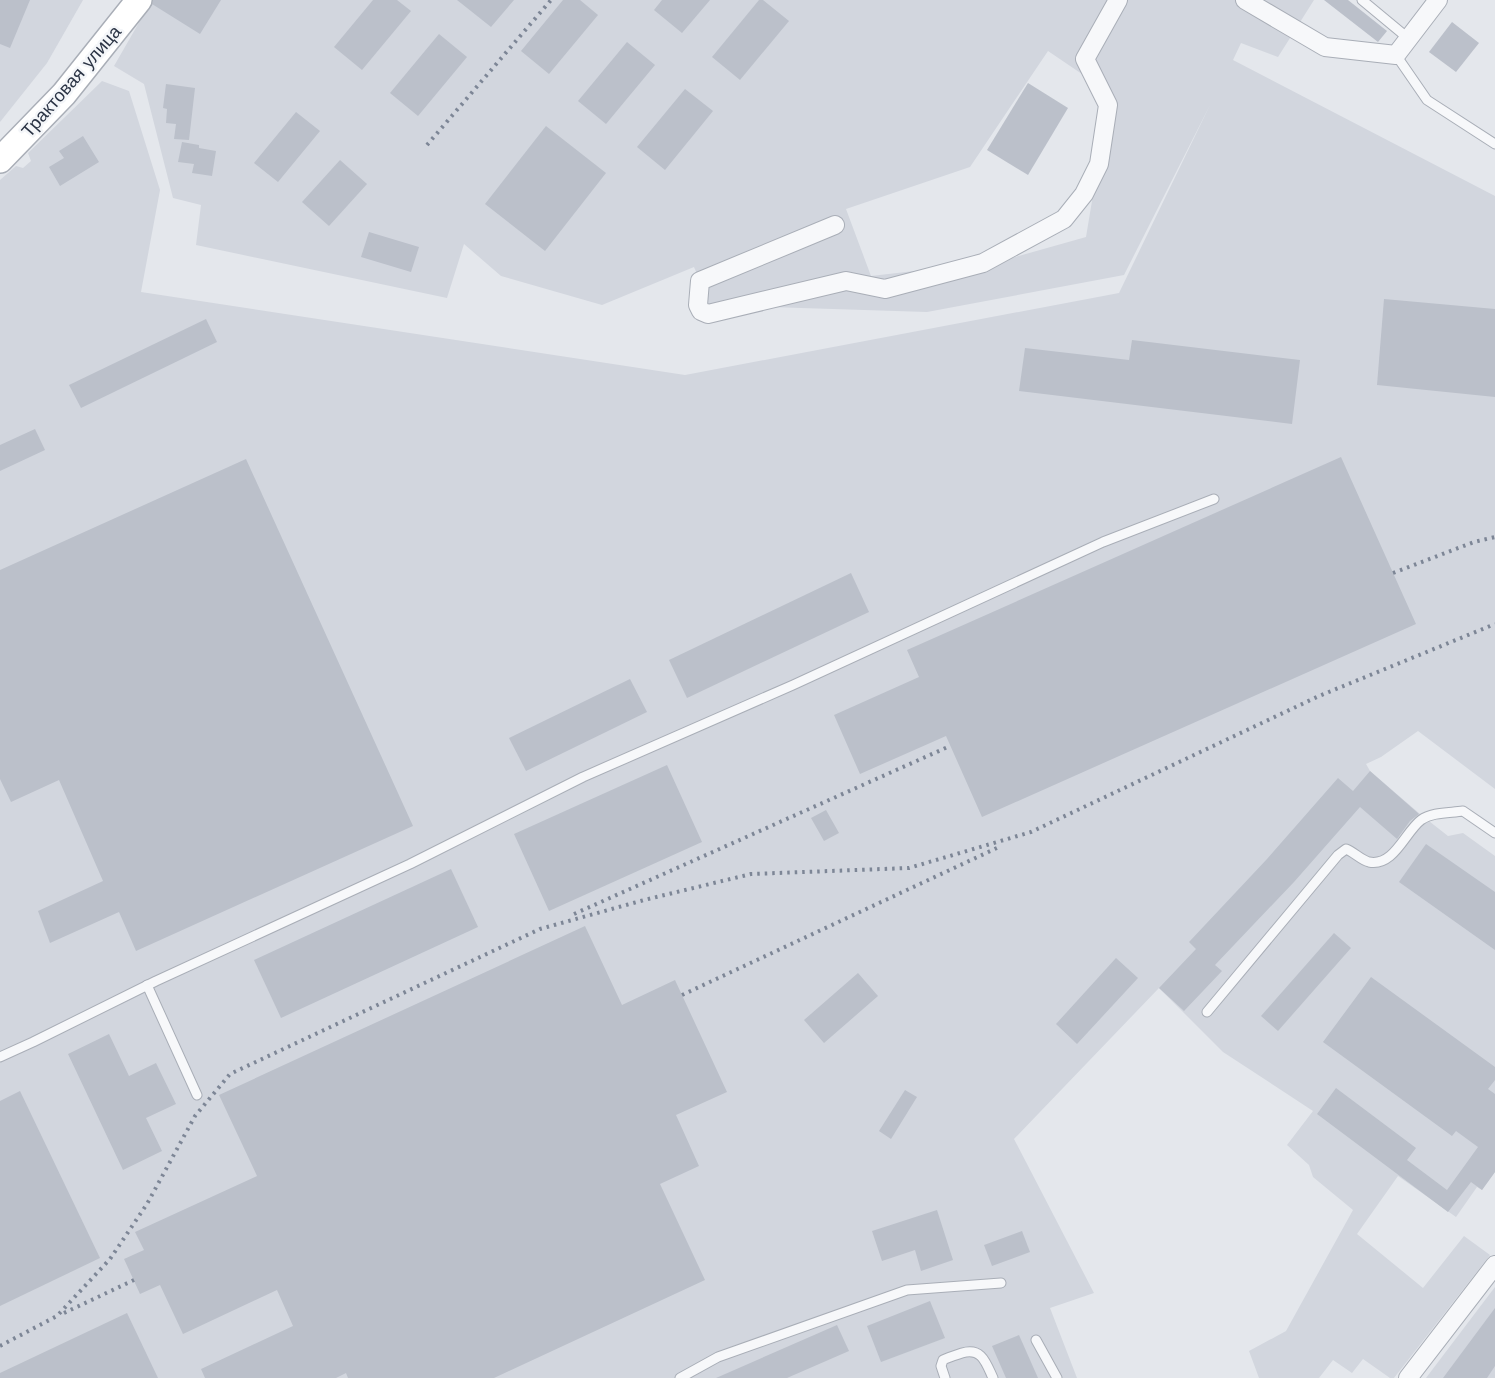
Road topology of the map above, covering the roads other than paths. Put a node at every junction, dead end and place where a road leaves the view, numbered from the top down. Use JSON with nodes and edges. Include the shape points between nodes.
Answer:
{"nodes":[{"id":1,"x":139,"y":0,"type":"edge"},
{"id":2,"x":1118,"y":0,"type":"edge"},
{"id":3,"x":1245,"y":0,"type":"edge"},
{"id":4,"x":1362,"y":0,"type":"edge"},
{"id":5,"x":1438,"y":0,"type":"edge"},
{"id":6,"x":1409,"y":39,"type":"junction"},
{"id":7,"x":1396,"y":55,"type":"junction"},
{"id":8,"x":1495,"y":144,"type":"edge"},
{"id":9,"x":0,"y":160,"type":"edge"},
{"id":10,"x":835,"y":225,"type":"dead end"},
{"id":11,"x":1214,"y":500,"type":"dead end"},
{"id":12,"x":1495,"y":833,"type":"edge"},
{"id":13,"x":148,"y":985,"type":"junction"},
{"id":14,"x":1207,"y":1012,"type":"dead end"},
{"id":15,"x":0,"y":1056,"type":"edge"},
{"id":16,"x":197,"y":1095,"type":"dead end"},
{"id":17,"x":1495,"y":1265,"type":"edge"},
{"id":18,"x":1001,"y":1284,"type":"dead end"},
{"id":19,"x":1036,"y":1340,"type":"dead end"},
{"id":20,"x":680,"y":1378,"type":"edge"},
{"id":21,"x":945,"y":1378,"type":"edge"},
{"id":22,"x":993,"y":1378,"type":"edge"},
{"id":23,"x":1056,"y":1378,"type":"edge"},
{"id":24,"x":1408,"y":1378,"type":"edge"}],
"edges":[{"from":1,"to":9,"type":"main road","name":"Трактовая улица","via":[[64,94]]},
{"from":2,"to":10,"type":"street","via":[[1085,59],[1108,105],[1098,164],[1084,194],[1064,219],[983,263],[885,289],[846,281],[708,314],[702,312],[698,305],[700,281]]},
{"from":3,"to":7,"type":"street","via":[[1325,47]]},
{"from":4,"to":6,"type":"lane"},
{"from":5,"to":6,"type":"street"},
{"from":6,"to":7,"type":"street"},
{"from":7,"to":8,"type":"lane","via":[[1427,100]]},
{"from":11,"to":13,"type":"lane","via":[[1094,546],[583,777],[410,864]]},
{"from":12,"to":14,"type":"lane","via":[[1463,811],[1429,816],[1420,821],[1382,862],[1368,862],[1346,849]]},
{"from":13,"to":15,"type":"lane"},
{"from":13,"to":16,"type":"lane"},
{"from":17,"to":24,"type":"street"},
{"from":18,"to":20,"type":"lane","via":[[908,1290],[718,1357]]},
{"from":19,"to":23,"type":"lane"},
{"from":21,"to":22,"type":"lane","via":[[941,1366],[943,1360],[974,1351],[983,1356]]}]}
